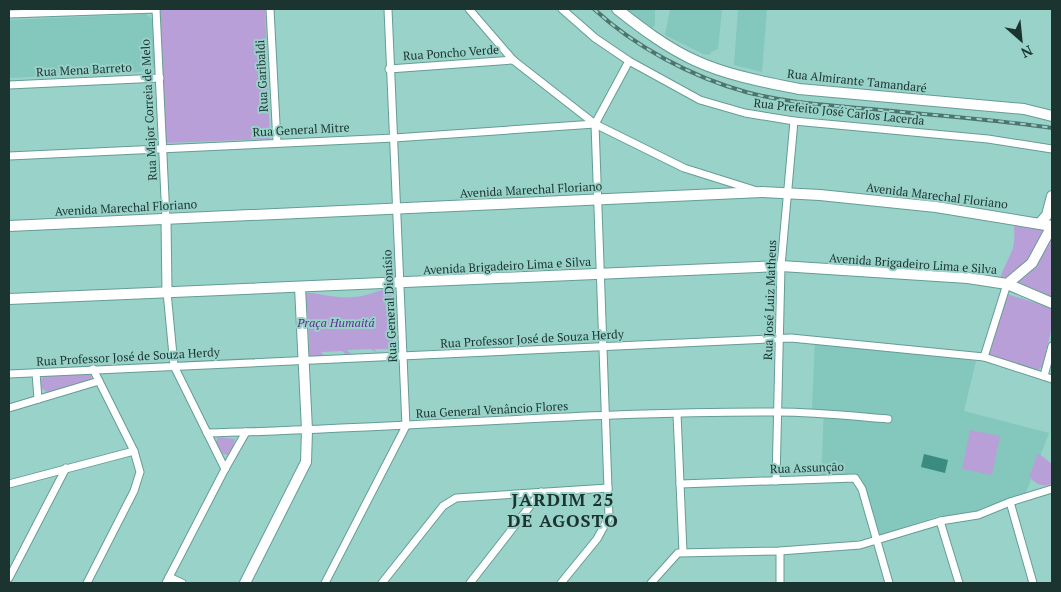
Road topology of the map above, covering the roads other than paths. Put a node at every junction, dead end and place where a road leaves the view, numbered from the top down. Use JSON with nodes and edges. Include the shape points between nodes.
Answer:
{"nodes":[{"id":1,"x":156,"y":9,"type":"edge"},
{"id":2,"x":270,"y":9,"type":"edge"},
{"id":3,"x":388,"y":9,"type":"edge"},
{"id":4,"x":470,"y":9,"type":"edge"},
{"id":5,"x":562,"y":9,"type":"edge"},
{"id":6,"x":616,"y":9,"type":"edge"},
{"id":7,"x":9,"y":14,"type":"edge"},
{"id":8,"x":514,"y":60,"type":"junction"},
{"id":9,"x":629,"y":61,"type":"junction"},
{"id":10,"x":389,"y":69,"type":"junction"},
{"id":11,"x":160,"y":78,"type":"junction"},
{"id":12,"x":9,"y":85,"type":"edge"},
{"id":13,"x":1052,"y":105,"type":"edge"},
{"id":14,"x":1040,"y":112,"type":"junction"},
{"id":15,"x":1052,"y":116,"type":"edge"},
{"id":16,"x":794,"y":121,"type":"junction"},
{"id":17,"x":595,"y":124,"type":"junction"},
{"id":18,"x":394,"y":138,"type":"junction"},
{"id":19,"x":277,"y":142,"type":"junction"},
{"id":20,"x":163,"y":148,"type":"junction"},
{"id":21,"x":1052,"y":149,"type":"edge"},
{"id":22,"x":9,"y":156,"type":"edge"},
{"id":23,"x":762,"y":192,"type":"junction"},
{"id":24,"x":787,"y":192,"type":"junction"},
{"id":25,"x":1052,"y":196,"type":"edge"},
{"id":26,"x":596,"y":199,"type":"junction"},
{"id":27,"x":396,"y":209,"type":"junction"},
{"id":28,"x":166,"y":219,"type":"junction"},
{"id":29,"x":1040,"y":223,"type":"junction"},
{"id":30,"x":9,"y":226,"type":"edge"},
{"id":31,"x":1052,"y":226,"type":"edge"},
{"id":32,"x":781,"y":266,"type":"junction"},
{"id":33,"x":599,"y":274,"type":"junction"},
{"id":34,"x":400,"y":282,"type":"junction"},
{"id":35,"x":1007,"y":284,"type":"junction"},
{"id":36,"x":300,"y":287,"type":"junction"},
{"id":37,"x":167,"y":292,"type":"junction"},
{"id":38,"x":9,"y":299,"type":"edge"},
{"id":39,"x":1052,"y":303,"type":"edge"},
{"id":40,"x":779,"y":338,"type":"junction"},
{"id":41,"x":1052,"y":346,"type":"edge"},
{"id":42,"x":601,"y":347,"type":"junction"},
{"id":43,"x":404,"y":356,"type":"junction"},
{"id":44,"x":984,"y":356,"type":"junction"},
{"id":45,"x":303,"y":360,"type":"junction"},
{"id":46,"x":174,"y":366,"type":"junction"},
{"id":47,"x":93,"y":369,"type":"junction"},
{"id":48,"x":36,"y":373,"type":"junction"},
{"id":49,"x":9,"y":374,"type":"edge"},
{"id":50,"x":1044,"y":376,"type":"junction"},
{"id":51,"x":1052,"y":379,"type":"edge"},
{"id":52,"x":99,"y":380,"type":"junction"},
{"id":53,"x":38,"y":399,"type":"junction"},
{"id":54,"x":9,"y":408,"type":"edge"},
{"id":55,"x":778,"y":412,"type":"junction"},
{"id":56,"x":678,"y":414,"type":"junction"},
{"id":57,"x":605,"y":416,"type":"junction"},
{"id":58,"x":888,"y":419,"type":"dead end"},
{"id":59,"x":406,"y":426,"type":"junction"},
{"id":60,"x":307,"y":430,"type":"junction"},
{"id":61,"x":246,"y":432,"type":"junction"},
{"id":62,"x":207,"y":433,"type":"junction"},
{"id":63,"x":134,"y":451,"type":"junction"},
{"id":64,"x":66,"y":468,"type":"junction"},
{"id":65,"x":225,"y":469,"type":"junction"},
{"id":66,"x":776,"y":480,"type":"junction"},
{"id":67,"x":9,"y":484,"type":"edge"},
{"id":68,"x":680,"y":484,"type":"junction"},
{"id":69,"x":608,"y":488,"type":"junction"},
{"id":70,"x":1052,"y":489,"type":"edge"},
{"id":71,"x":541,"y":492,"type":"junction"},
{"id":72,"x":1010,"y":502,"type":"junction"},
{"id":73,"x":940,"y":521,"type":"junction"},
{"id":74,"x":876,"y":540,"type":"junction"},
{"id":75,"x":780,"y":551,"type":"junction"},
{"id":76,"x":683,"y":552,"type":"junction"},
{"id":77,"x":11,"y":568,"type":"edge"},
{"id":78,"x":9,"y":578,"type":"edge"},
{"id":79,"x":168,"y":580,"type":"edge"},
{"id":80,"x":87,"y":583,"type":"edge"},
{"id":81,"x":182,"y":583,"type":"edge"},
{"id":82,"x":245,"y":583,"type":"edge"},
{"id":83,"x":325,"y":583,"type":"edge"},
{"id":84,"x":382,"y":583,"type":"edge"},
{"id":85,"x":470,"y":583,"type":"edge"},
{"id":86,"x":561,"y":583,"type":"edge"},
{"id":87,"x":651,"y":583,"type":"edge"},
{"id":88,"x":780,"y":583,"type":"edge"},
{"id":89,"x":889,"y":583,"type":"edge"},
{"id":90,"x":959,"y":583,"type":"edge"},
{"id":91,"x":1033,"y":583,"type":"edge"}],
"edges":[{"from":1,"to":7,"type":"street"},
{"from":1,"to":11,"type":"street","name":"Rua Major Correia de Melo"},
{"from":2,"to":19,"type":"street","name":"Rua Garibaldi"},
{"from":3,"to":10,"type":"street","name":"Rua General Dionísio"},
{"from":4,"to":8,"type":"street"},
{"from":5,"to":9,"type":"street","name":"Rua Prefeito José Carlos Lacerda"},
{"from":6,"to":14,"type":"main road","name":"Rua Almirante Tamandaré","via":[[659,41],[696,61],[772,84]]},
{"from":8,"to":10,"type":"street","name":"Rua Poncho Verde"},
{"from":8,"to":17,"type":"street"},
{"from":9,"to":16,"type":"street","name":"Rua Prefeito José Carlos Lacerda","via":[[700,100],[745,113]]},
{"from":9,"to":17,"type":"street"},
{"from":10,"to":18,"type":"street","name":"Rua General Dionísio"},
{"from":11,"to":12,"type":"street","name":"Rua Mena Barreto"},
{"from":11,"to":20,"type":"street","name":"Rua Major Correia de Melo"},
{"from":13,"to":14,"type":"main road"},
{"from":14,"to":15,"type":"main road","name":"Rua Almirante Tamandaré"},
{"from":16,"to":21,"type":"street","name":"Rua Prefeito José Carlos Lacerda","via":[[988,139]]},
{"from":16,"to":24,"type":"street","name":"Rua José Luiz Matheus"},
{"from":17,"to":18,"type":"street","name":"Rua General Mitre"},
{"from":17,"to":23,"type":"street","via":[[684,168]]},
{"from":17,"to":26,"type":"street"},
{"from":18,"to":19,"type":"street","name":"Rua General Mitre"},
{"from":18,"to":27,"type":"street","name":"Rua General Dionísio"},
{"from":19,"to":20,"type":"street","name":"Rua General Mitre"},
{"from":20,"to":22,"type":"street","name":"Rua General Mitre"},
{"from":20,"to":28,"type":"street","name":"Rua Major Correia de Melo"},
{"from":23,"to":24,"type":"main road","name":"Avenida Marechal Floriano"},
{"from":23,"to":26,"type":"main road","name":"Avenida Marechal Floriano"},
{"from":24,"to":29,"type":"main road","name":"Avenida Marechal Floriano","via":[[936,207]]},
{"from":24,"to":32,"type":"street","name":"Rua José Luiz Matheus"},
{"from":25,"to":29,"type":"main road","via":[[1047,215]]},
{"from":26,"to":27,"type":"main road","name":"Avenida Marechal Floriano"},
{"from":26,"to":33,"type":"street"},
{"from":27,"to":28,"type":"main road","name":"Avenida Marechal Floriano"},
{"from":27,"to":34,"type":"street","name":"Rua General Dionísio"},
{"from":28,"to":30,"type":"main road","name":"Avenida Marechal Floriano"},
{"from":28,"to":37,"type":"street","name":"Rua Major Correia de Melo"},
{"from":29,"to":31,"type":"main road","name":"Avenida Marechal Floriano"},
{"from":31,"to":35,"type":"main road","via":[[1032,263]]},
{"from":32,"to":33,"type":"main road","name":"Avenida Brigadeiro Lima e Silva"},
{"from":32,"to":35,"type":"main road","name":"Avenida Brigadeiro Lima e Silva","via":[[968,278]]},
{"from":32,"to":40,"type":"street","name":"Rua José Luiz Matheus"},
{"from":33,"to":34,"type":"main road","name":"Avenida Brigadeiro Lima e Silva"},
{"from":33,"to":42,"type":"street"},
{"from":34,"to":36,"type":"main road","name":"Avenida Brigadeiro Lima e Silva"},
{"from":34,"to":43,"type":"street","name":"Rua General Dionísio"},
{"from":35,"to":39,"type":"main road","name":"Avenida Brigadeiro Lima e Silva"},
{"from":35,"to":44,"type":"street"},
{"from":36,"to":37,"type":"main road","name":"Avenida Brigadeiro Lima e Silva"},
{"from":36,"to":45,"type":"main road"},
{"from":37,"to":38,"type":"main road","name":"Avenida Brigadeiro Lima e Silva"},
{"from":37,"to":46,"type":"street","name":"Rua Major Correia de Melo"},
{"from":40,"to":42,"type":"street","name":"Rua Professor José de Souza Herdy"},
{"from":40,"to":44,"type":"street","name":"Rua Professor José de Souza Herdy","via":[[835,340]]},
{"from":40,"to":55,"type":"street","name":"Rua José Luiz Matheus"},
{"from":41,"to":50,"type":"street"},
{"from":42,"to":43,"type":"street","name":"Rua Professor José de Souza Herdy"},
{"from":42,"to":57,"type":"street"},
{"from":43,"to":45,"type":"street","name":"Rua Professor José de Souza Herdy"},
{"from":43,"to":59,"type":"street","name":"Rua General Dionísio"},
{"from":44,"to":50,"type":"street","name":"Rua Professor José de Souza Herdy"},
{"from":45,"to":46,"type":"street","name":"Rua Professor José de Souza Herdy"},
{"from":45,"to":60,"type":"main road"},
{"from":46,"to":47,"type":"street","name":"Rua Professor José de Souza Herdy"},
{"from":46,"to":62,"type":"street","name":"Rua Major Correia de Melo"},
{"from":47,"to":48,"type":"street","name":"Rua Professor José de Souza Herdy"},
{"from":47,"to":52,"type":"street"},
{"from":48,"to":49,"type":"street","name":"Rua Professor José de Souza Herdy"},
{"from":48,"to":53,"type":"street"},
{"from":50,"to":51,"type":"street","name":"Rua Professor José de Souza Herdy"},
{"from":52,"to":53,"type":"street"},
{"from":52,"to":63,"type":"street"},
{"from":53,"to":54,"type":"street"},
{"from":55,"to":56,"type":"street","name":"Rua General Venâncio Flores"},
{"from":55,"to":58,"type":"street","name":"Rua General Venâncio Flores"},
{"from":55,"to":66,"type":"street","name":"Rua José Luiz Matheus"},
{"from":56,"to":57,"type":"street","name":"Rua General Venâncio Flores"},
{"from":56,"to":68,"type":"street"},
{"from":57,"to":59,"type":"street","name":"Rua General Venâncio Flores"},
{"from":57,"to":69,"type":"street"},
{"from":59,"to":60,"type":"street","name":"Rua General Venâncio Flores"},
{"from":59,"to":83,"type":"street","name":"Rua General Dionísio"},
{"from":60,"to":61,"type":"street","name":"Rua General Venâncio Flores"},
{"from":60,"to":82,"type":"main road","via":[[304,469]]},
{"from":61,"to":62,"type":"street","name":"Rua General Venâncio Flores"},
{"from":61,"to":65,"type":"street"},
{"from":62,"to":65,"type":"street","name":"Rua Major Correia de Melo"},
{"from":63,"to":64,"type":"street"},
{"from":63,"to":80,"type":"street","via":[[139,462],[138,481]]},
{"from":64,"to":67,"type":"street"},
{"from":64,"to":77,"type":"street"},
{"from":65,"to":79,"type":"street"},
{"from":66,"to":68,"type":"street","name":"Rua Assunção"},
{"from":66,"to":74,"type":"street","name":"Rua Assunção","via":[[855,478],[862,489]]},
{"from":68,"to":76,"type":"street"},
{"from":69,"to":71,"type":"street"},
{"from":69,"to":86,"type":"street","via":[[607,522]]},
{"from":70,"to":72,"type":"street"},
{"from":71,"to":84,"type":"street","via":[[467,495],[450,501]]},
{"from":71,"to":85,"type":"street"},
{"from":72,"to":73,"type":"street","via":[[978,515]]},
{"from":72,"to":91,"type":"street"},
{"from":73,"to":74,"type":"street"},
{"from":73,"to":90,"type":"street"},
{"from":74,"to":75,"type":"street","via":[[860,545]]},
{"from":74,"to":89,"type":"street","name":"Rua Assunção"},
{"from":75,"to":76,"type":"street"},
{"from":75,"to":88,"type":"street"},
{"from":76,"to":87,"type":"street","via":[[674,555]]},
{"from":77,"to":78,"type":"street"},
{"from":79,"to":81,"type":"street"}]}
